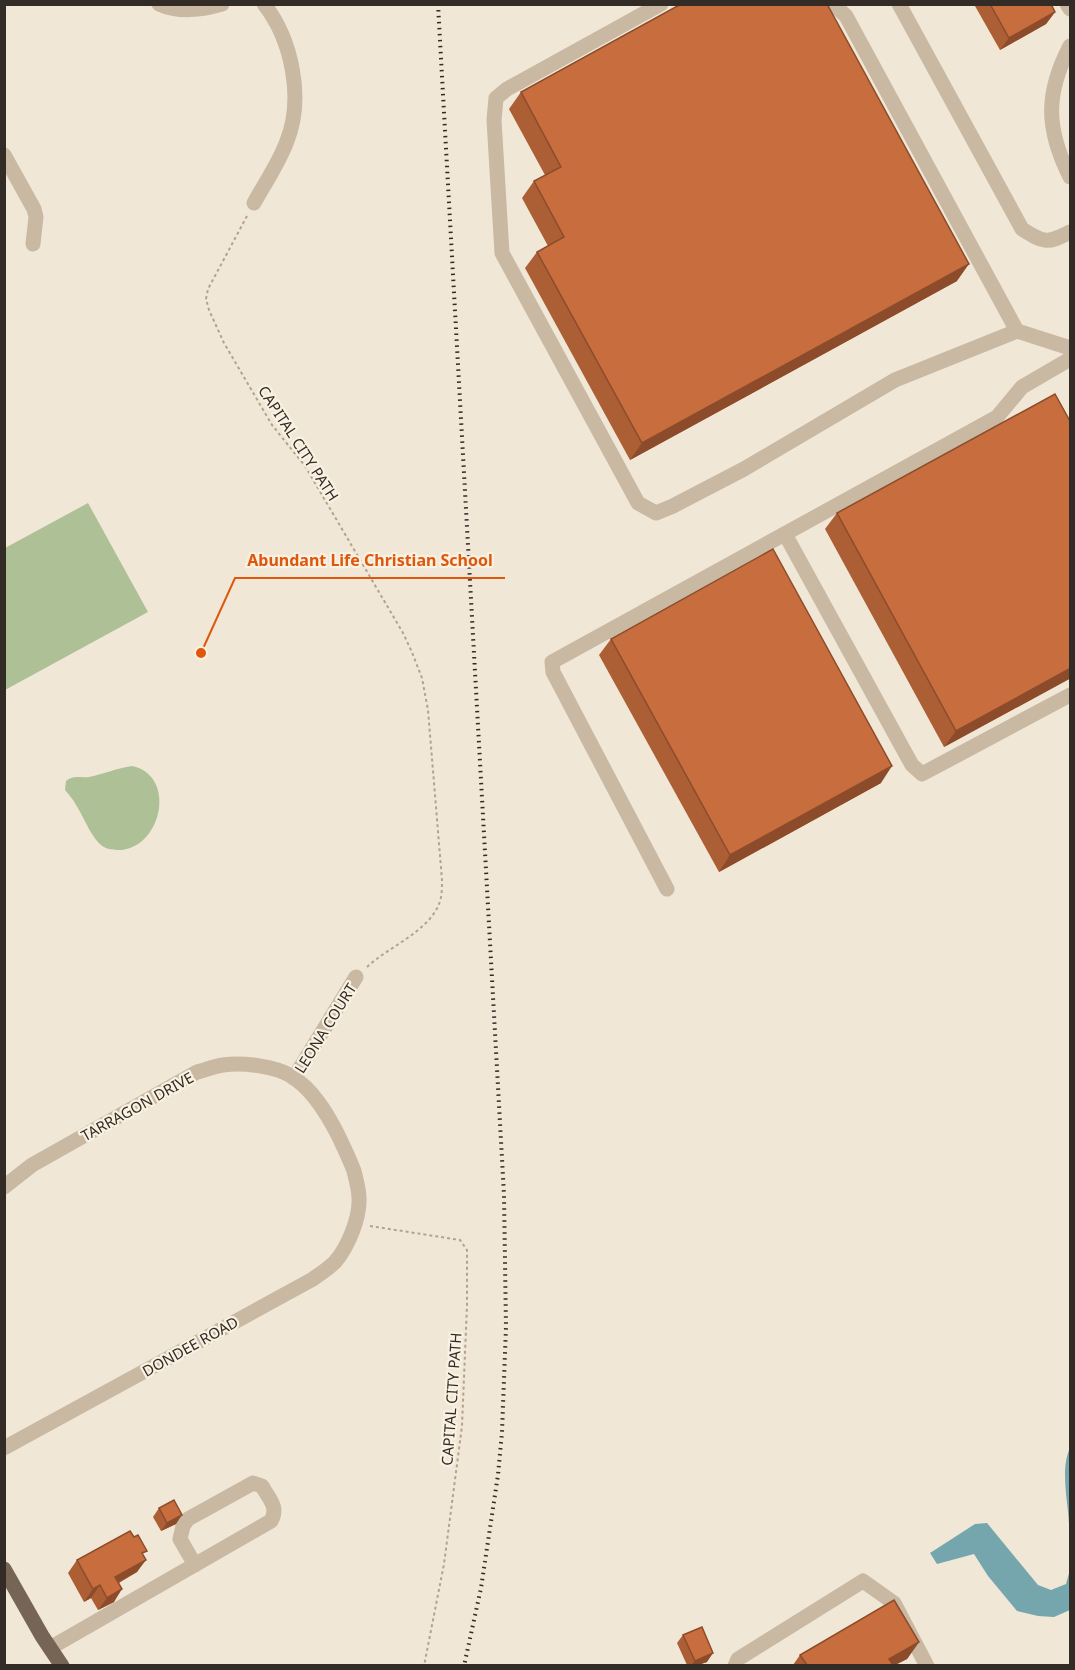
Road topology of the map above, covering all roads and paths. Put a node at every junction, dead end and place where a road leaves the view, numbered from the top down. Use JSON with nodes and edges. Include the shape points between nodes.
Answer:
{"nodes":[{"id":1,"x":159,"y":4,"type":"edge"},
{"id":2,"x":222,"y":4,"type":"edge"},
{"id":3,"x":264,"y":4,"type":"edge"},
{"id":4,"x":661,"y":4,"type":"edge"},
{"id":5,"x":834,"y":4,"type":"edge"},
{"id":6,"x":899,"y":4,"type":"edge"},
{"id":7,"x":1067,"y":4,"type":"edge"},
{"id":8,"x":1071,"y":9,"type":"edge"},
{"id":9,"x":1070,"y":47,"type":"edge"},
{"id":10,"x":4,"y":155,"type":"edge"},
{"id":11,"x":1071,"y":177,"type":"edge"},
{"id":12,"x":254,"y":203,"type":"joint"},
{"id":13,"x":1071,"y":232,"type":"edge"},
{"id":14,"x":33,"y":244,"type":"dead end"},
{"id":15,"x":1017,"y":331,"type":"junction"},
{"id":16,"x":1071,"y":348,"type":"edge"},
{"id":17,"x":1071,"y":359,"type":"edge"},
{"id":18,"x":785,"y":534,"type":"junction"},
{"id":19,"x":1071,"y":695,"type":"edge"},
{"id":20,"x":667,"y":889,"type":"dead end"},
{"id":21,"x":356,"y":977,"type":"joint"},
{"id":22,"x":294,"y":1078,"type":"junction"},
{"id":23,"x":4,"y":1187,"type":"edge"},
{"id":24,"x":355,"y":1223,"type":"junction"},
{"id":25,"x":4,"y":1448,"type":"edge"},
{"id":26,"x":195,"y":1565,"type":"junction"},
{"id":27,"x":4,"y":1569,"type":"edge"},
{"id":28,"x":4,"y":1589,"type":"edge"},
{"id":29,"x":46,"y":1642,"type":"junction"},
{"id":30,"x":62,"y":1665,"type":"edge"},
{"id":31,"x":424,"y":1665,"type":"edge"},
{"id":32,"x":735,"y":1665,"type":"edge"},
{"id":33,"x":927,"y":1665,"type":"edge"}],
"edges":[{"from":1,"to":2,"type":"street","via":[[188,11]]},
{"from":3,"to":12,"type":"street","via":[[283,37],[295,91],[288,140]]},
{"from":4,"to":15,"type":"street","via":[[507,89],[496,98],[494,120],[502,252],[638,503],[656,513],[673,506],[895,380]]},
{"from":5,"to":15,"type":"street","via":[[846,16]]},
{"from":6,"to":13,"type":"street","via":[[1022,229],[1039,240],[1053,241]]},
{"from":7,"to":8,"type":"street"},
{"from":9,"to":11,"type":"street","via":[[1055,81],[1052,114],[1059,155]]},
{"from":10,"to":14,"type":"street","via":[[36,218]]},
{"from":12,"to":21,"type":"path","name":"CAPITAL CITY PATH","via":[[208,289],[209,310],[272,425],[305,466],[403,633],[422,678],[428,710],[442,880],[440,903],[422,927]]},
{"from":15,"to":16,"type":"street"},
{"from":17,"to":18,"type":"street","via":[[1022,387],[997,417]]},
{"from":18,"to":19,"type":"street","via":[[912,765],[922,774]]},
{"from":18,"to":20,"type":"street","via":[[552,662],[553,672]]},
{"from":21,"to":22,"type":"street","name":"LEONA COURT"},
{"from":22,"to":23,"type":"street","name":"TARRAGON DRIVE","via":[[243,1064],[197,1072],[32,1165]]},
{"from":22,"to":24,"type":"street","name":"TARRAGON DRIVE","via":[[319,1103],[354,1170],[359,1199]]},
{"from":24,"to":25,"type":"street","name":"DONDEE ROAD","via":[[334,1263],[313,1279]]},
{"from":24,"to":31,"type":"path","name":"CAPITAL CITY PATH","via":[[460,1240],[467,1250],[462,1426],[444,1564]]},
{"from":26,"to":26,"type":"street","via":[[271,1521],[274,1507],[262,1486],[253,1483],[188,1519],[180,1539]]},
{"from":26,"to":29,"type":"street"},
{"from":27,"to":29,"type":"main road"},
{"from":28,"to":29,"type":"main road"},
{"from":29,"to":30,"type":"main road"},
{"from":32,"to":33,"type":"street","via":[[738,1659],[863,1581],[894,1603]]}]}
